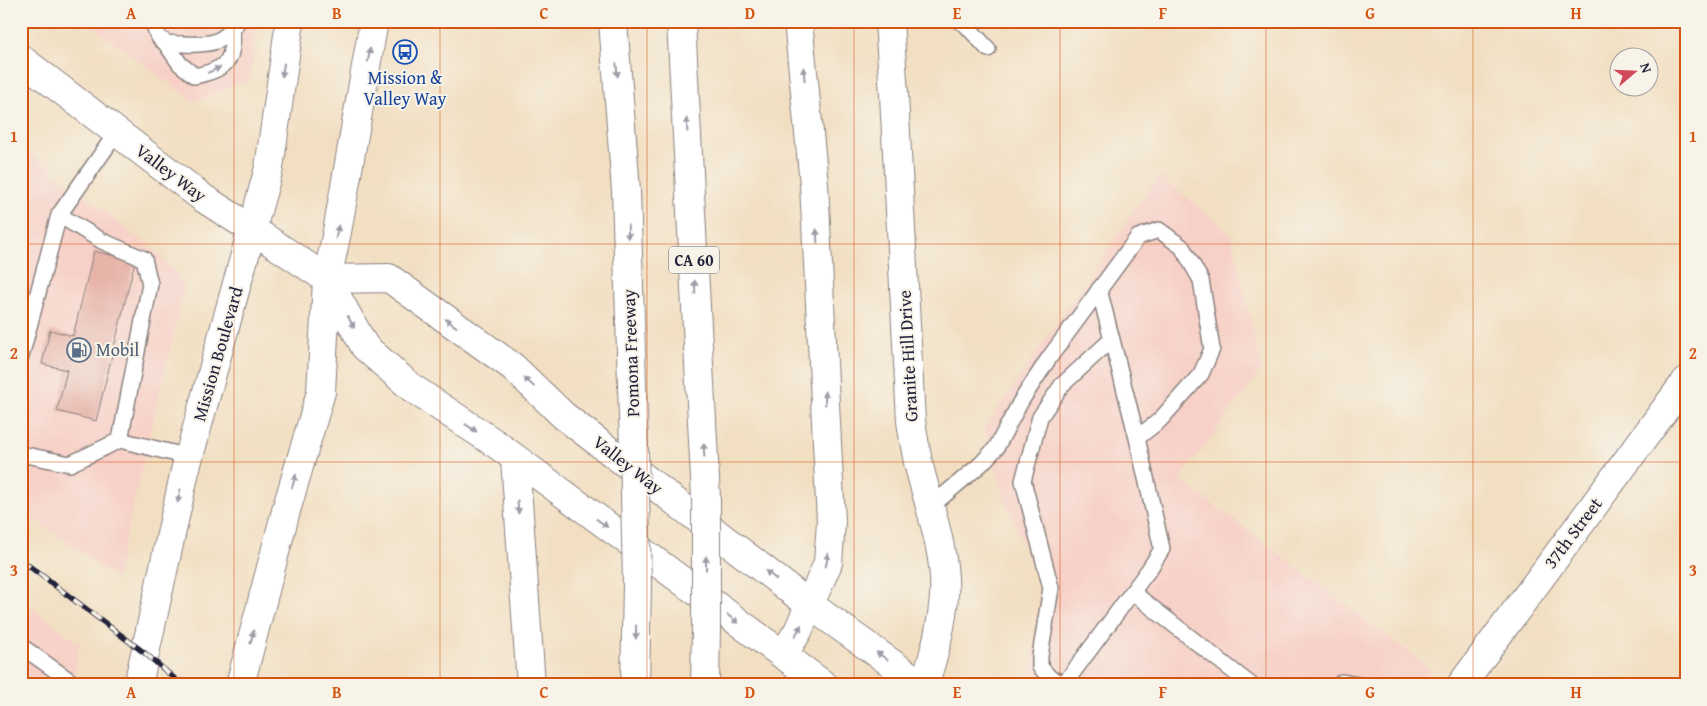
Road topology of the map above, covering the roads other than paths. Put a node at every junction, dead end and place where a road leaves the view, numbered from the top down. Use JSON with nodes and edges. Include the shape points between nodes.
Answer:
{"nodes":[{"id":1,"x":153,"y":21,"type":"edge"},
{"id":2,"x":290,"y":21,"type":"edge"},
{"id":3,"x":374,"y":21,"type":"edge"},
{"id":4,"x":613,"y":21,"type":"edge"},
{"id":5,"x":681,"y":21,"type":"edge"},
{"id":6,"x":798,"y":21,"type":"edge"},
{"id":7,"x":889,"y":21,"type":"edge"},
{"id":8,"x":964,"y":22,"type":"edge"},
{"id":9,"x":235,"y":27,"type":"edge"},
{"id":10,"x":164,"y":42,"type":"junction"},
{"id":11,"x":988,"y":49,"type":"dead end"},
{"id":12,"x":21,"y":59,"type":"edge"},
{"id":13,"x":117,"y":132,"type":"junction"},
{"id":14,"x":59,"y":216,"type":"junction"},
{"id":15,"x":252,"y":230,"type":"junction"},
{"id":16,"x":327,"y":279,"type":"junction"},
{"id":17,"x":1099,"y":289,"type":"junction"},
{"id":18,"x":1112,"y":339,"type":"junction"},
{"id":19,"x":21,"y":356,"type":"edge"},
{"id":20,"x":1686,"y":381,"type":"edge"},
{"id":21,"x":1136,"y":438,"type":"junction"},
{"id":22,"x":120,"y":440,"type":"junction"},
{"id":23,"x":21,"y":454,"type":"edge"},
{"id":24,"x":188,"y":457,"type":"junction"},
{"id":25,"x":515,"y":459,"type":"junction"},
{"id":26,"x":930,"y":507,"type":"junction"},
{"id":27,"x":1132,"y":592,"type":"junction"},
{"id":28,"x":810,"y":605,"type":"junction"},
{"id":29,"x":21,"y":646,"type":"edge"},
{"id":30,"x":783,"y":655,"type":"junction"},
{"id":31,"x":1066,"y":684,"type":"edge"},
{"id":32,"x":76,"y":685,"type":"edge"},
{"id":33,"x":138,"y":685,"type":"edge"},
{"id":34,"x":240,"y":685,"type":"edge"},
{"id":35,"x":531,"y":685,"type":"edge"},
{"id":36,"x":635,"y":685,"type":"edge"},
{"id":37,"x":704,"y":685,"type":"edge"},
{"id":38,"x":824,"y":685,"type":"edge"},
{"id":39,"x":923,"y":685,"type":"edge"},
{"id":40,"x":1251,"y":685,"type":"edge"},
{"id":41,"x":1338,"y":685,"type":"edge"},
{"id":42,"x":1358,"y":685,"type":"edge"},
{"id":43,"x":1461,"y":685,"type":"edge"}],
"edges":[{"from":1,"to":10,"type":"lane"},
{"from":2,"to":15,"type":"main road","name":"Mission Boulevard","one_way":true,"via":[[269,168]]},
{"from":16,"to":3,"type":"main road","one_way":true},
{"from":4,"to":36,"type":"main road","name":"Pomona Freeway","one_way":true,"bridge":true,"via":[[626,191],[637,583]]},
{"from":37,"to":5,"type":"main road","number":"CA 60","one_way":true,"bridge":true,"via":[[706,498]]},
{"from":28,"to":6,"type":"main road","one_way":true,"via":[[828,563],[831,522],[814,184]]},
{"from":7,"to":26,"type":"main road","name":"Granite Hill Drive","via":[[911,421]]},
{"from":8,"to":11,"type":"lane"},
{"from":9,"to":10,"type":"lane","via":[[218,41],[198,45]]},
{"from":10,"to":9,"type":"lane","one_way":true,"via":[[180,64],[195,76],[212,73],[225,65],[233,48]]},
{"from":12,"to":13,"type":"main road","name":"Valley Way"},
{"from":13,"to":14,"type":"lane"},
{"from":13,"to":15,"type":"main road","name":"Valley Way","via":[[203,198]]},
{"from":14,"to":19,"type":"lane"},
{"from":14,"to":22,"type":"lane","via":[[102,241],[144,259],[150,284]]},
{"from":15,"to":16,"type":"main road","name":"Valley Way"},
{"from":15,"to":24,"type":"main road","name":"Mission Boulevard"},
{"from":16,"to":25,"type":"main road","name":"Valley Way","one_way":true,"via":[[365,347],[412,388]]},
{"from":28,"to":16,"type":"main road","name":"Valley Way","one_way":true,"via":[[564,416],[513,367],[389,278]]},
{"from":34,"to":16,"type":"main road","one_way":true,"via":[[321,392]]},
{"from":17,"to":18,"type":"lane"},
{"from":17,"to":21,"type":"lane","via":[[1138,237],[1159,230],[1182,247],[1201,280],[1212,349],[1201,374],[1160,420]]},
{"from":17,"to":26,"type":"lane","via":[[1021,401],[996,448]]},
{"from":18,"to":21,"type":"lane"},
{"from":18,"to":31,"type":"lane","via":[[1062,385],[1040,417],[1023,481],[1051,588],[1040,667],[1051,679]]},
{"from":20,"to":43,"type":"main road","name":"37th Street"},
{"from":21,"to":27,"type":"lane","via":[[1162,548]]},
{"from":22,"to":23,"type":"lane","via":[[70,464]]},
{"from":22,"to":24,"type":"lane"},
{"from":24,"to":33,"type":"main road","name":"Mission Boulevard","one_way":true},
{"from":25,"to":30,"type":"main road","name":"Valley Way","one_way":true},
{"from":25,"to":35,"type":"main road","one_way":true},
{"from":26,"to":39,"type":"main road","name":"Granite Hill Drive","via":[[943,567],[944,595],[935,652]]},
{"from":27,"to":31,"type":"lane"},
{"from":27,"to":40,"type":"lane"},
{"from":30,"to":28,"type":"main road","one_way":true},
{"from":39,"to":28,"type":"main road","name":"Valley Way","one_way":true},
{"from":29,"to":32,"type":"lane"},
{"from":30,"to":38,"type":"main road","name":"Valley Way"},
{"from":41,"to":42,"type":"lane","via":[[1342,682]]}]}
